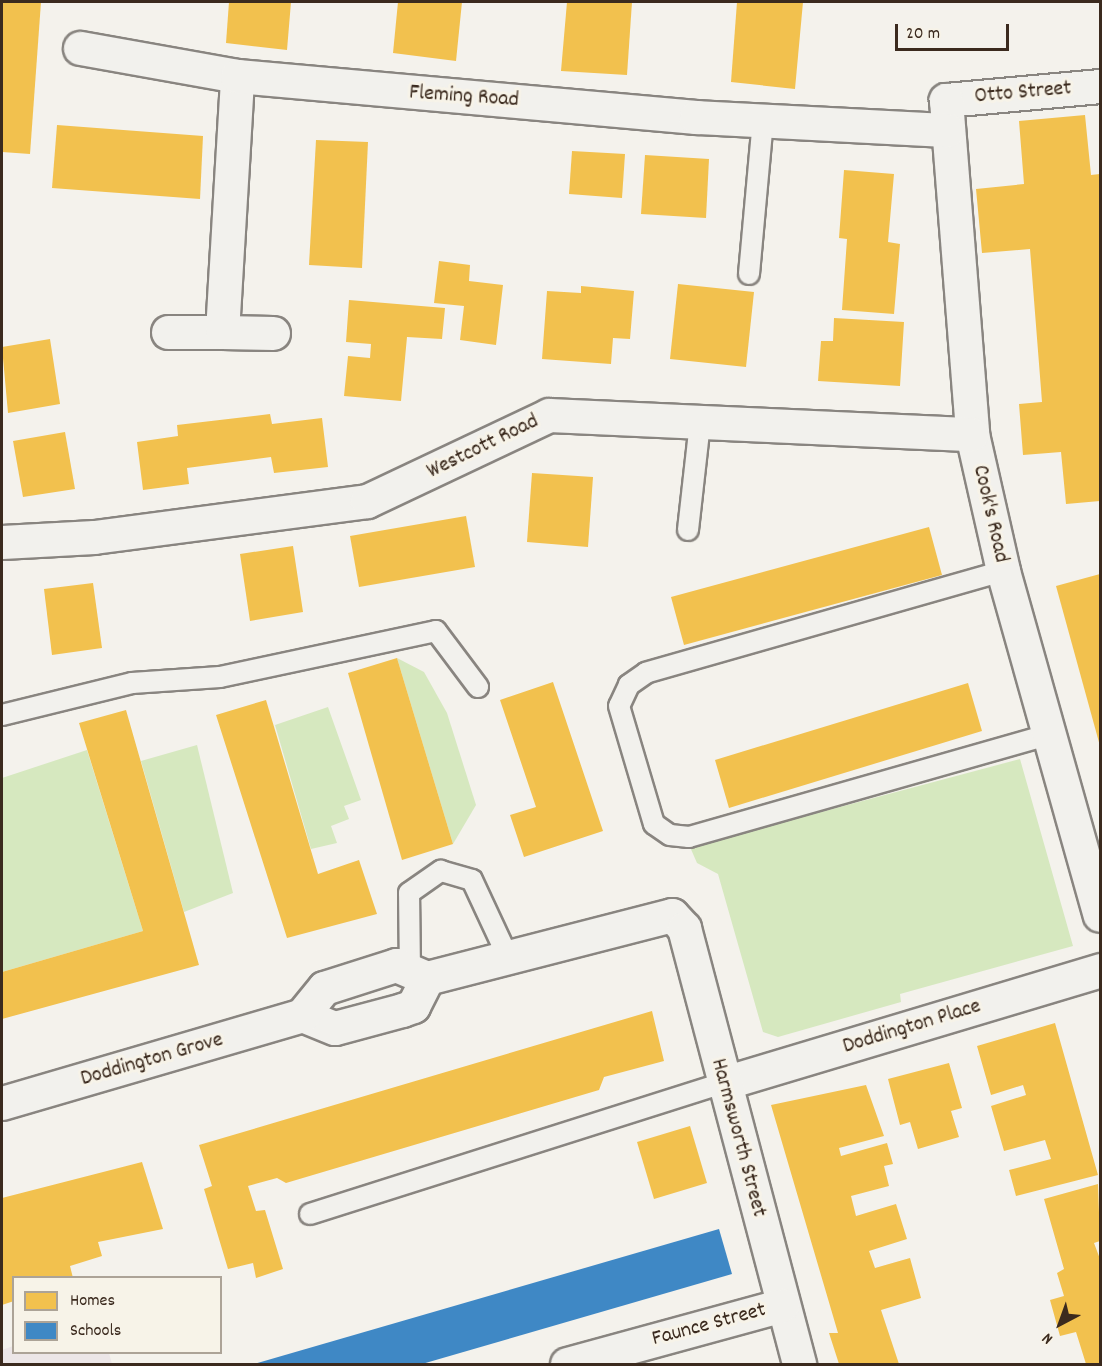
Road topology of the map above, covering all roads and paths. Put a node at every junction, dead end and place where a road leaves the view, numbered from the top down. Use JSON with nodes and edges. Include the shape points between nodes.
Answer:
{"nodes":[{"id":1,"x":80,"y":48,"type":"dead end"},
{"id":2,"x":237,"y":76,"type":"junction"},
{"id":3,"x":1101,"y":86,"type":"edge"},
{"id":4,"x":947,"y":115,"type":"junction"},
{"id":5,"x":763,"y":121,"type":"junction"},
{"id":6,"x":749,"y":274,"type":"dead end"},
{"id":7,"x":168,"y":332,"type":"dead end"},
{"id":8,"x":222,"y":332,"type":"junction"},
{"id":9,"x":273,"y":333,"type":"dead end"},
{"id":10,"x":700,"y":423,"type":"junction"},
{"id":11,"x":972,"y":434,"type":"junction"},
{"id":12,"x":688,"y":530,"type":"dead end"},
{"id":13,"x":2,"y":542,"type":"edge"},
{"id":14,"x":1003,"y":571,"type":"junction"},
{"id":15,"x":478,"y":687,"type":"dead end"},
{"id":16,"x":2,"y":715,"type":"edge"},
{"id":17,"x":1048,"y":735,"type":"junction"},
{"id":18,"x":1101,"y":915,"type":"edge"},
{"id":19,"x":507,"y":955,"type":"junction"},
{"id":20,"x":1101,"y":970,"type":"edge"},
{"id":21,"x":418,"y":975,"type":"junction"},
{"id":22,"x":302,"y":1016,"type":"junction"},
{"id":23,"x":724,"y":1083,"type":"junction"},
{"id":24,"x":2,"y":1103,"type":"edge"},
{"id":25,"x":310,"y":1214,"type":"dead end"},
{"id":26,"x":782,"y":1305,"type":"junction"},
{"id":27,"x":567,"y":1365,"type":"edge"},
{"id":28,"x":799,"y":1365,"type":"edge"}],
"edges":[{"from":1,"to":2,"type":"street","name":"Fleming Road"},
{"from":2,"to":5,"type":"street","name":"Fleming Road"},
{"from":2,"to":8,"type":"street"},
{"from":3,"to":4,"type":"street","name":"Otto Street"},
{"from":4,"to":5,"type":"street","name":"Fleming Road"},
{"from":4,"to":11,"type":"street","name":"Cook's Road"},
{"from":5,"to":6,"type":"lane"},
{"from":7,"to":8,"type":"street"},
{"from":8,"to":9,"type":"street"},
{"from":10,"to":11,"type":"street","name":"Westcott Road"},
{"from":10,"to":12,"type":"lane"},
{"from":10,"to":13,"type":"street","name":"Westcott Road","via":[[549,415],[367,501],[94,537]]},
{"from":11,"to":14,"type":"street","name":"Cook's Road"},
{"from":14,"to":17,"type":"street","name":"Cook's Road"},
{"from":14,"to":17,"type":"lane","via":[[646,674],[628,685],[619,706],[654,824],[670,835],[688,837]]},
{"from":15,"to":16,"type":"lane","via":[[436,631],[220,677],[132,683]]},
{"from":17,"to":18,"type":"street","name":"Cook's Road"},
{"from":19,"to":21,"type":"street"},
{"from":19,"to":21,"type":"lane","via":[[472,880],[441,871],[410,893]]},
{"from":19,"to":23,"type":"street","name":"Harmsworth Street","via":[[672,915],[684,928]]},
{"from":20,"to":23,"type":"street","name":"Doddington Place"},
{"from":21,"to":22,"type":"street","via":[[396,965],[324,988]]},
{"from":21,"to":22,"type":"street","via":[[413,1006],[335,1028]]},
{"from":22,"to":24,"type":"street","name":"Doddington Grove"},
{"from":23,"to":25,"type":"lane"},
{"from":23,"to":26,"type":"street","name":"Harmsworth Street"},
{"from":26,"to":27,"type":"street","name":"Faunce Street"},
{"from":26,"to":28,"type":"street","name":"Harmsworth Street"}]}
